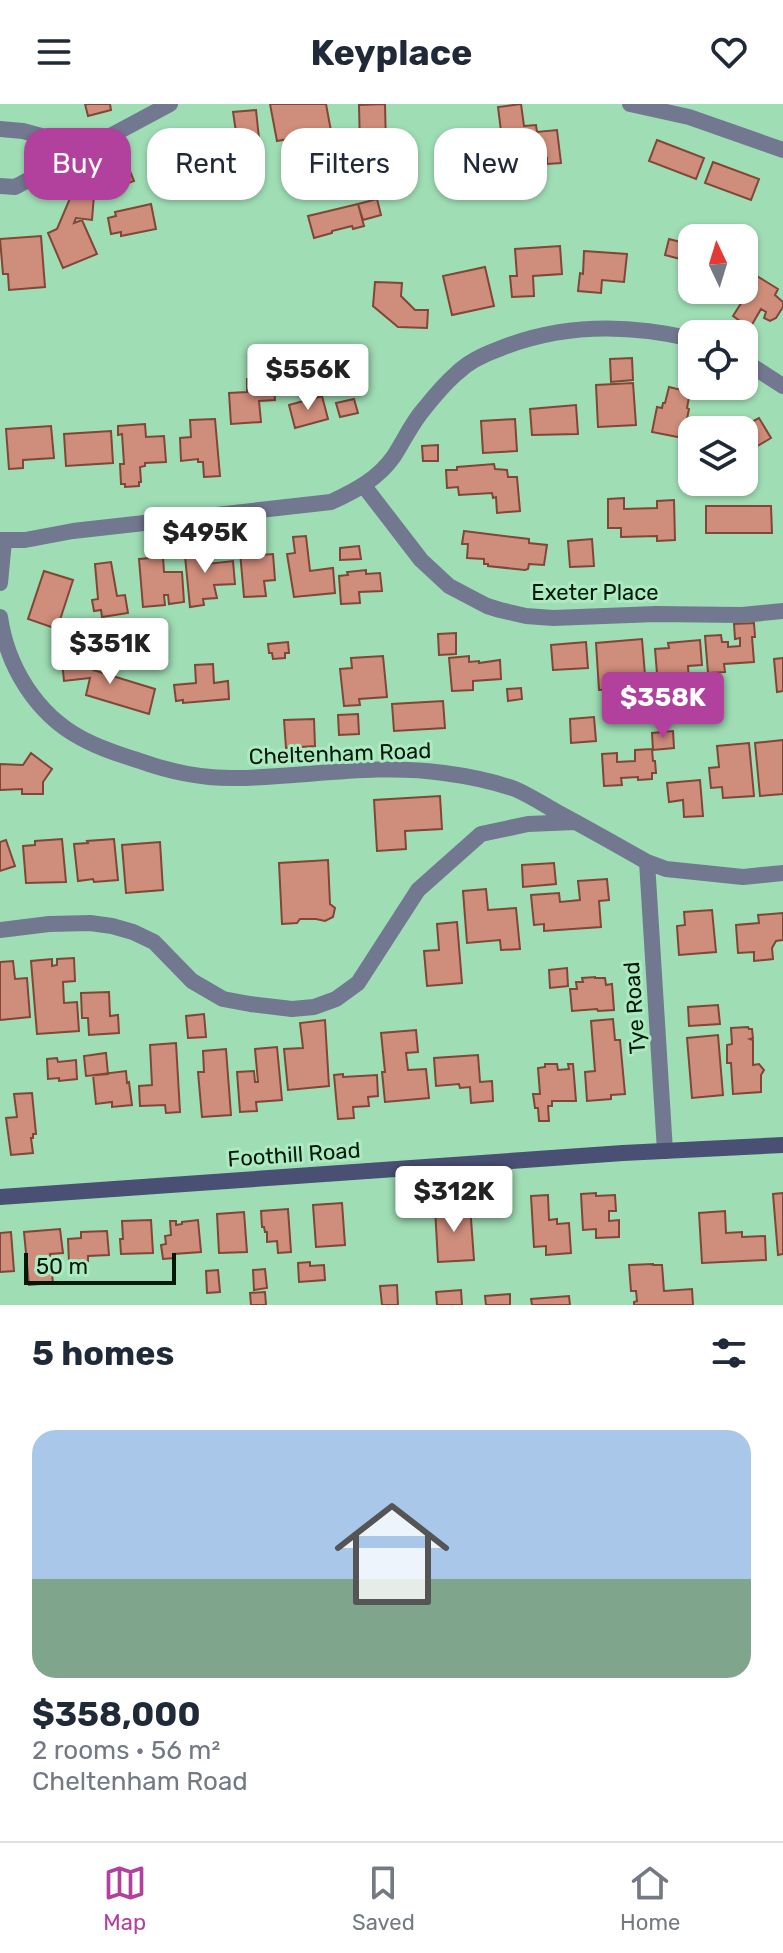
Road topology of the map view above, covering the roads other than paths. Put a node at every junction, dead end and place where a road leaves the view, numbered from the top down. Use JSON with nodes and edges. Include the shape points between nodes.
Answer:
{"nodes":[{"id":1,"x":170,"y":104,"type":"edge"},
{"id":2,"x":630,"y":104,"type":"edge"},
{"id":3,"x":124,"y":128,"type":"edge"},
{"id":4,"x":0,"y":129,"type":"edge"},
{"id":5,"x":24,"y":131,"type":"edge"},
{"id":6,"x":783,"y":150,"type":"edge"},
{"id":7,"x":24,"y":182,"type":"edge"},
{"id":8,"x":0,"y":186,"type":"edge"},
{"id":9,"x":678,"y":336,"type":"edge"},
{"id":10,"x":758,"y":370,"type":"edge"},
{"id":11,"x":783,"y":386,"type":"edge"},
{"id":12,"x":364,"y":486,"type":"junction"},
{"id":13,"x":2,"y":540,"type":"edge"},
{"id":14,"x":0,"y":583,"type":"edge"},
{"id":15,"x":783,"y":611,"type":"edge"},
{"id":16,"x":0,"y":617,"type":"edge"},
{"id":17,"x":576,"y":822,"type":"junction"},
{"id":18,"x":647,"y":862,"type":"junction"},
{"id":19,"x":783,"y":873,"type":"edge"},
{"id":20,"x":0,"y":930,"type":"edge"},
{"id":21,"x":783,"y":1145,"type":"edge"},
{"id":22,"x":665,"y":1151,"type":"junction"},
{"id":23,"x":0,"y":1197,"type":"edge"}],
"edges":[{"from":1,"to":3,"type":"street"},
{"from":2,"to":6,"type":"street","via":[[689,117]]},
{"from":4,"to":5,"type":"street"},
{"from":7,"to":8,"type":"street"},
{"from":9,"to":12,"type":"street","via":[[596,328],[552,333],[488,353],[444,385],[392,459]]},
{"from":10,"to":11,"type":"street"},
{"from":12,"to":13,"type":"street","via":[[331,502]]},
{"from":12,"to":15,"type":"street","name":"Exeter Place","via":[[421,560],[449,586],[500,610],[553,618]]},
{"from":13,"to":14,"type":"street"},
{"from":16,"to":17,"type":"street","name":"Cheltenham Road","via":[[13,662],[30,692],[60,725],[102,749],[192,775],[443,773],[517,790]]},
{"from":17,"to":18,"type":"street","name":"Cheltenham Road"},
{"from":17,"to":20,"type":"street","via":[[528,824],[481,834],[418,890],[358,983],[314,1007],[223,999],[192,981],[154,942],[112,926],[49,924]]},
{"from":18,"to":19,"type":"street","name":"Cheltenham Road","via":[[669,870],[743,877]]},
{"from":18,"to":22,"type":"street","name":"Tye Road"},
{"from":21,"to":22,"type":"main road","name":"Foothill Road"},
{"from":22,"to":23,"type":"main road","name":"Foothill Road"}]}
